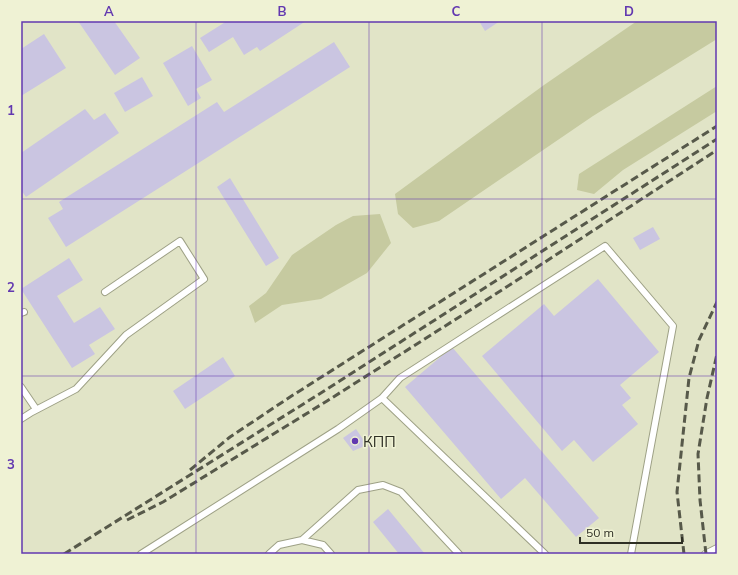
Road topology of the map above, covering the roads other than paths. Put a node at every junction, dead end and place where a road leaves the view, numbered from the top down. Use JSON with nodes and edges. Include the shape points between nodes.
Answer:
{"nodes":[{"id":1,"x":105,"y":292,"type":"dead end"},
{"id":2,"x":21,"y":388,"type":"edge"},
{"id":3,"x":382,"y":398,"type":"junction"},
{"id":4,"x":36,"y":409,"type":"junction"},
{"id":5,"x":21,"y":419,"type":"edge"},
{"id":6,"x":302,"y":540,"type":"junction"},
{"id":7,"x":717,"y":548,"type":"edge"},
{"id":8,"x":141,"y":554,"type":"edge"},
{"id":9,"x":269,"y":554,"type":"edge"},
{"id":10,"x":331,"y":554,"type":"edge"},
{"id":11,"x":459,"y":554,"type":"edge"},
{"id":12,"x":545,"y":554,"type":"edge"},
{"id":13,"x":631,"y":554,"type":"edge"},
{"id":14,"x":705,"y":554,"type":"edge"}],
"edges":[{"from":1,"to":4,"type":"lane","via":[[180,242],[204,279],[126,335],[76,389]]},
{"from":2,"to":4,"type":"lane"},
{"from":3,"to":8,"type":"lane","via":[[338,429]]},
{"from":3,"to":12,"type":"lane"},
{"from":3,"to":13,"type":"lane","via":[[400,378],[605,246],[673,326]]},
{"from":4,"to":5,"type":"lane"},
{"from":6,"to":9,"type":"lane","via":[[279,545]]},
{"from":6,"to":10,"type":"lane","via":[[323,545]]},
{"from":6,"to":11,"type":"lane","via":[[358,490],[383,485],[401,492]]},
{"from":7,"to":14,"type":"lane"}]}
